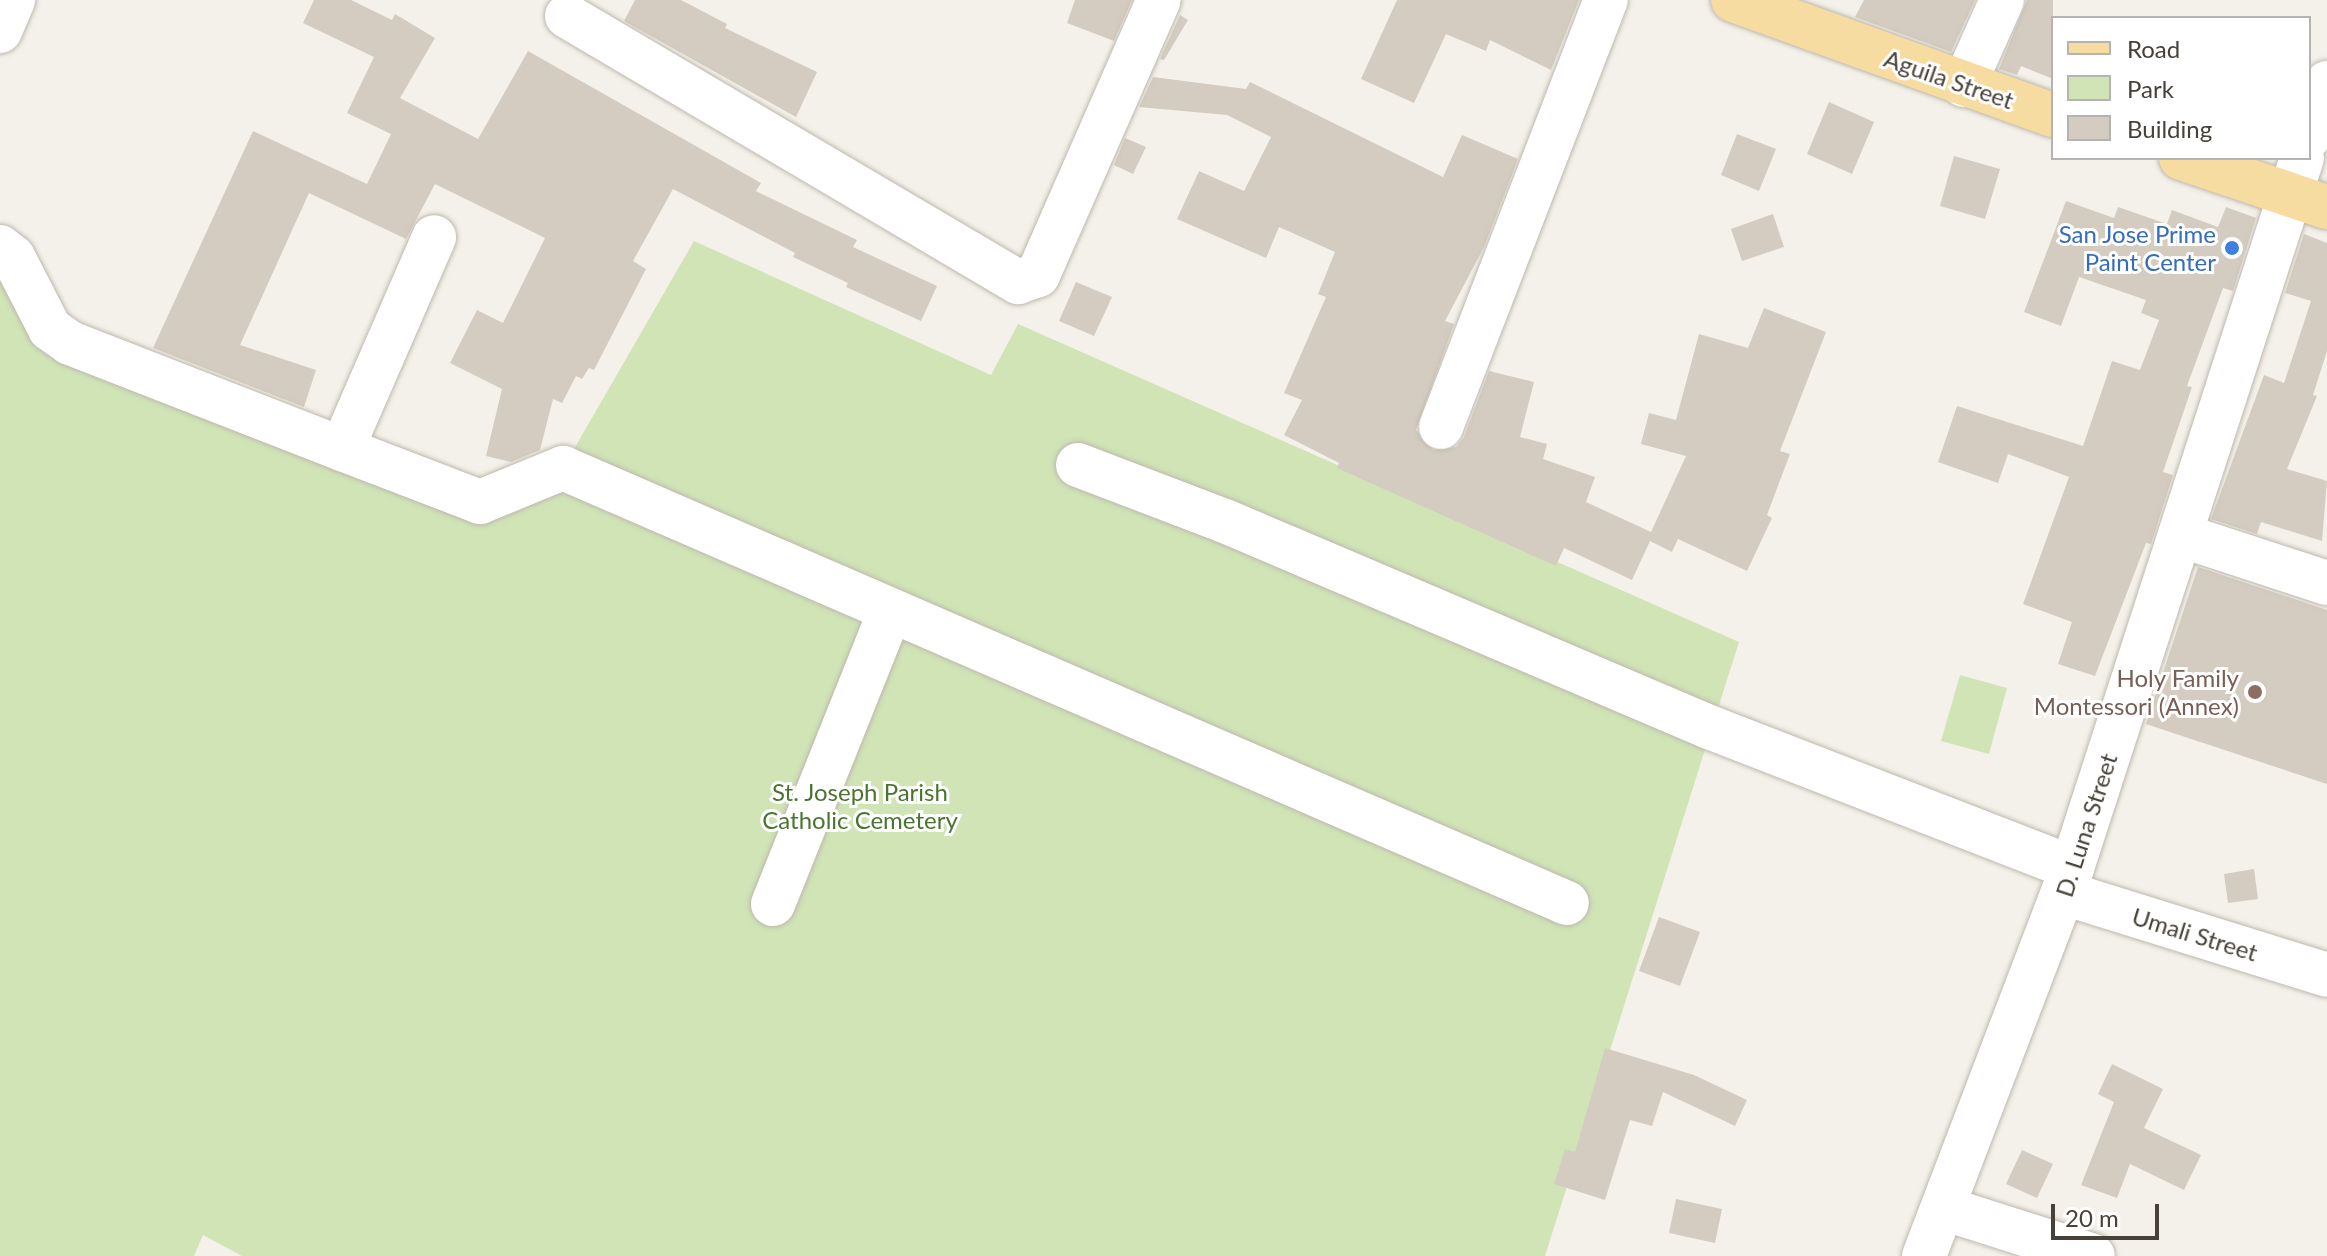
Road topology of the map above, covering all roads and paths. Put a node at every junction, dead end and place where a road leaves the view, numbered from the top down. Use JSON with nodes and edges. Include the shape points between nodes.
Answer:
{"nodes":[{"id":1,"x":13,"y":0,"type":"edge"},
{"id":2,"x":1159,"y":0,"type":"edge"},
{"id":3,"x":1606,"y":0,"type":"edge"},
{"id":4,"x":1733,"y":0,"type":"edge"},
{"id":5,"x":2002,"y":0,"type":"edge"},
{"id":6,"x":567,"y":16,"type":"dead end"},
{"id":7,"x":0,"y":31,"type":"edge"},
{"id":8,"x":2327,"y":83,"type":"edge"},
{"id":9,"x":1964,"y":85,"type":"junction"},
{"id":10,"x":2051,"y":114,"type":"edge"},
{"id":11,"x":2311,"y":131,"type":"edge"},
{"id":12,"x":2190,"y":160,"type":"edge"},
{"id":13,"x":2306,"y":186,"type":"edge"},
{"id":14,"x":434,"y":237,"type":"dead end"},
{"id":15,"x":0,"y":247,"type":"edge"},
{"id":16,"x":1441,"y":427,"type":"dead end"},
{"id":17,"x":342,"y":449,"type":"junction"},
{"id":18,"x":1078,"y":465,"type":"dead end"},
{"id":19,"x":2180,"y":535,"type":"junction"},
{"id":20,"x":2327,"y":583,"type":"edge"},
{"id":21,"x":890,"y":612,"type":"junction"},
{"id":22,"x":2068,"y":880,"type":"junction"},
{"id":23,"x":1567,"y":903,"type":"dead end"},
{"id":24,"x":773,"y":904,"type":"dead end"},
{"id":25,"x":2327,"y":975,"type":"edge"},
{"id":26,"x":1946,"y":1209,"type":"junction"},
{"id":27,"x":1924,"y":1256,"type":"edge"},
{"id":28,"x":2093,"y":1256,"type":"edge"}],
"edges":[{"from":1,"to":7,"type":"street"},
{"from":2,"to":6,"type":"street","via":[[1038,275],[1018,282]]},
{"from":3,"to":16,"type":"street"},
{"from":4,"to":9,"type":"main road","name":"Aguila Street"},
{"from":5,"to":9,"type":"street"},
{"from":8,"to":11,"type":"street"},
{"from":9,"to":10,"type":"main road","name":"Aguila Street"},
{"from":12,"to":13,"type":"main road"},
{"from":13,"to":19,"type":"street","name":"D. Luna Street"},
{"from":14,"to":17,"type":"street"},
{"from":15,"to":17,"type":"street","via":[[13,257],[50,329],[70,343]]},
{"from":17,"to":21,"type":"street","via":[[480,502],[563,468]]},
{"from":18,"to":22,"type":"street","name":"Umali Street","via":[[1225,521]]},
{"from":19,"to":20,"type":"street"},
{"from":19,"to":22,"type":"street","name":"D. Luna Street"},
{"from":21,"to":23,"type":"street"},
{"from":21,"to":24,"type":"street"},
{"from":22,"to":25,"type":"street","name":"Umali Street"},
{"from":22,"to":26,"type":"street","name":"D. Luna Street"},
{"from":26,"to":27,"type":"street","name":"D. Luna Street"},
{"from":26,"to":28,"type":"street"}]}
